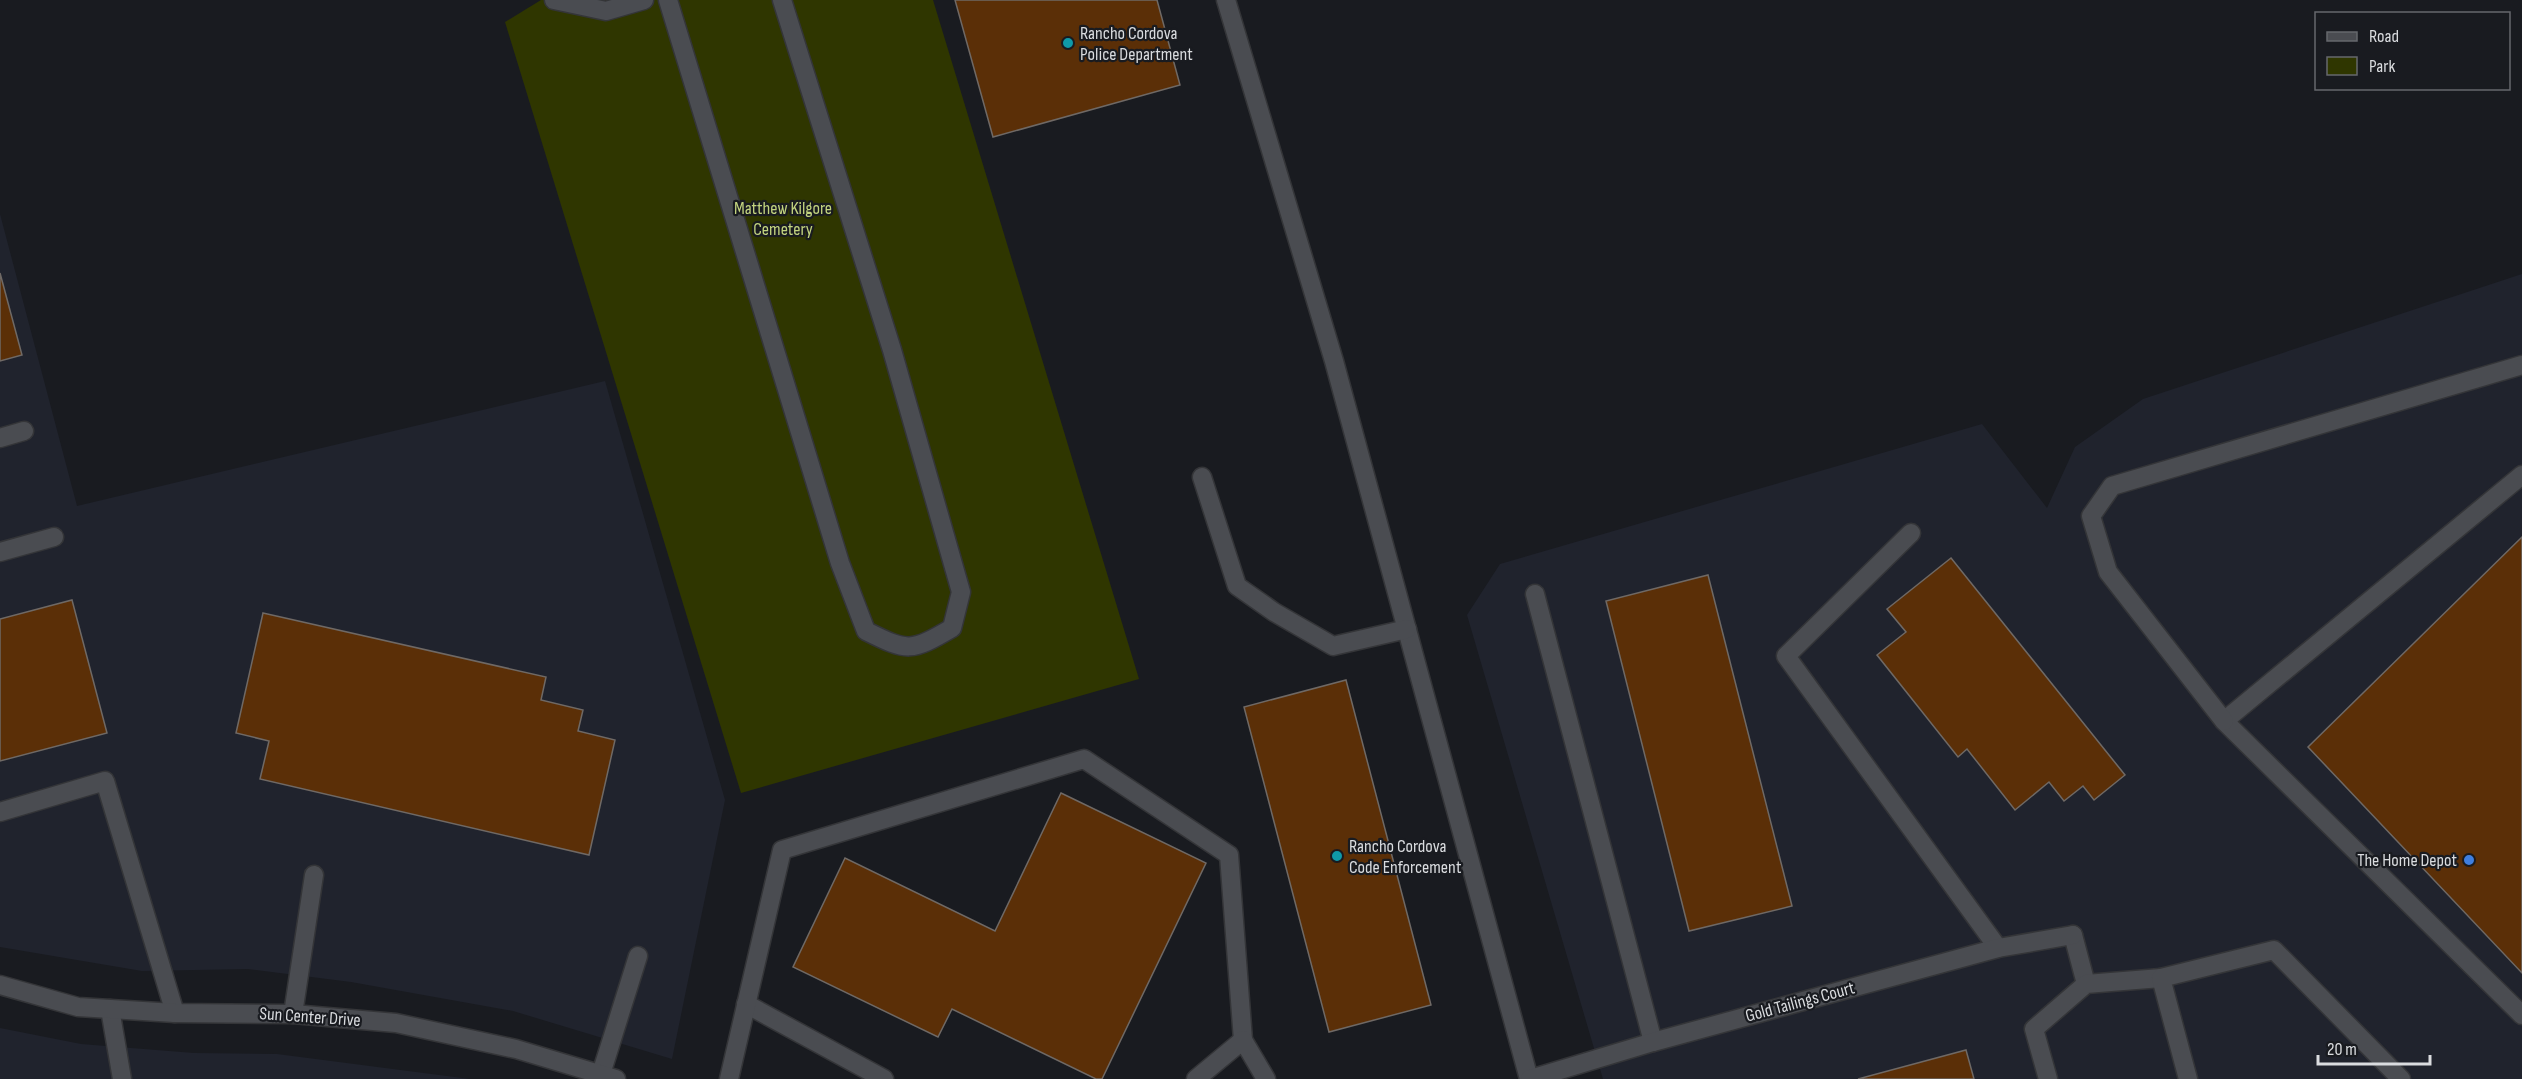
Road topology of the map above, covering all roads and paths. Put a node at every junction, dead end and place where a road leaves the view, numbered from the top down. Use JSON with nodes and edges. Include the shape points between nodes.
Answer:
{"nodes":[{"id":1,"x":554,"y":0,"type":"edge"},
{"id":2,"x":644,"y":0,"type":"edge"},
{"id":3,"x":668,"y":0,"type":"edge"},
{"id":4,"x":782,"y":0,"type":"edge"},
{"id":5,"x":1226,"y":0,"type":"edge"},
{"id":6,"x":2522,"y":365,"type":"edge"},
{"id":7,"x":24,"y":431,"type":"dead end"},
{"id":8,"x":0,"y":438,"type":"edge"},
{"id":9,"x":2522,"y":475,"type":"edge"},
{"id":10,"x":1202,"y":477,"type":"dead end"},
{"id":11,"x":1911,"y":533,"type":"dead end"},
{"id":12,"x":54,"y":537,"type":"dead end"},
{"id":13,"x":0,"y":552,"type":"edge"},
{"id":14,"x":1535,"y":594,"type":"dead end"},
{"id":15,"x":1407,"y":628,"type":"junction"},
{"id":16,"x":2224,"y":721,"type":"junction"},
{"id":17,"x":0,"y":812,"type":"edge"},
{"id":18,"x":314,"y":874,"type":"dead end"},
{"id":19,"x":1998,"y":948,"type":"junction"},
{"id":20,"x":638,"y":956,"type":"dead end"},
{"id":21,"x":2161,"y":978,"type":"junction"},
{"id":22,"x":2086,"y":984,"type":"junction"},
{"id":23,"x":0,"y":985,"type":"edge"},
{"id":24,"x":746,"y":1004,"type":"junction"},
{"id":25,"x":110,"y":1009,"type":"junction"},
{"id":26,"x":175,"y":1013,"type":"junction"},
{"id":27,"x":293,"y":1014,"type":"junction"},
{"id":28,"x":2522,"y":1015,"type":"edge"},
{"id":29,"x":1243,"y":1040,"type":"junction"},
{"id":30,"x":1653,"y":1042,"type":"junction"},
{"id":31,"x":608,"y":1076,"type":"edge"},
{"id":32,"x":122,"y":1079,"type":"edge"},
{"id":33,"x":729,"y":1079,"type":"edge"},
{"id":34,"x":885,"y":1079,"type":"edge"},
{"id":35,"x":1196,"y":1079,"type":"edge"},
{"id":36,"x":1266,"y":1079,"type":"edge"},
{"id":37,"x":1529,"y":1079,"type":"edge"},
{"id":38,"x":2048,"y":1079,"type":"edge"},
{"id":39,"x":2188,"y":1079,"type":"edge"},
{"id":40,"x":2401,"y":1079,"type":"edge"}],
"edges":[{"from":1,"to":2,"type":"street","via":[[606,11]]},
{"from":3,"to":4,"type":"street","via":[[840,563],[866,631],[899,647],[924,645],[952,628],[961,592],[892,350]]},
{"from":5,"to":15,"type":"street","via":[[1334,361]]},
{"from":6,"to":16,"type":"street","via":[[2112,486],[2091,516],[2108,572]]},
{"from":7,"to":8,"type":"street"},
{"from":9,"to":16,"type":"street"},
{"from":10,"to":15,"type":"street","via":[[1237,586],[1333,646]]},
{"from":11,"to":19,"type":"street","via":[[1786,656]]},
{"from":12,"to":13,"type":"street"},
{"from":14,"to":30,"type":"street"},
{"from":15,"to":37,"type":"street"},
{"from":16,"to":28,"type":"street"},
{"from":17,"to":26,"type":"street","via":[[105,781]]},
{"from":18,"to":27,"type":"street"},
{"from":19,"to":22,"type":"street","name":"Gold Tailings Court","via":[[2073,936]]},
{"from":19,"to":30,"type":"street","name":"Gold Tailings Court"},
{"from":20,"to":31,"type":"street"},
{"from":21,"to":22,"type":"street"},
{"from":21,"to":39,"type":"street"},
{"from":21,"to":40,"type":"street","via":[[2274,950]]},
{"from":22,"to":38,"type":"street","via":[[2034,1029]]},
{"from":23,"to":25,"type":"street","name":"Sun Center Drive","via":[[78,1007]]},
{"from":24,"to":29,"type":"street","via":[[782,850],[1084,759],[1229,855]]},
{"from":24,"to":33,"type":"street"},
{"from":24,"to":34,"type":"street"},
{"from":25,"to":26,"type":"street","name":"Sun Center Drive"},
{"from":25,"to":32,"type":"street"},
{"from":26,"to":27,"type":"street","name":"Sun Center Drive"},
{"from":27,"to":31,"type":"street","name":"Sun Center Drive","via":[[396,1023],[516,1049]]},
{"from":29,"to":35,"type":"street"},
{"from":29,"to":36,"type":"street"},
{"from":30,"to":37,"type":"street","name":"Gold Tailings Court"}]}
